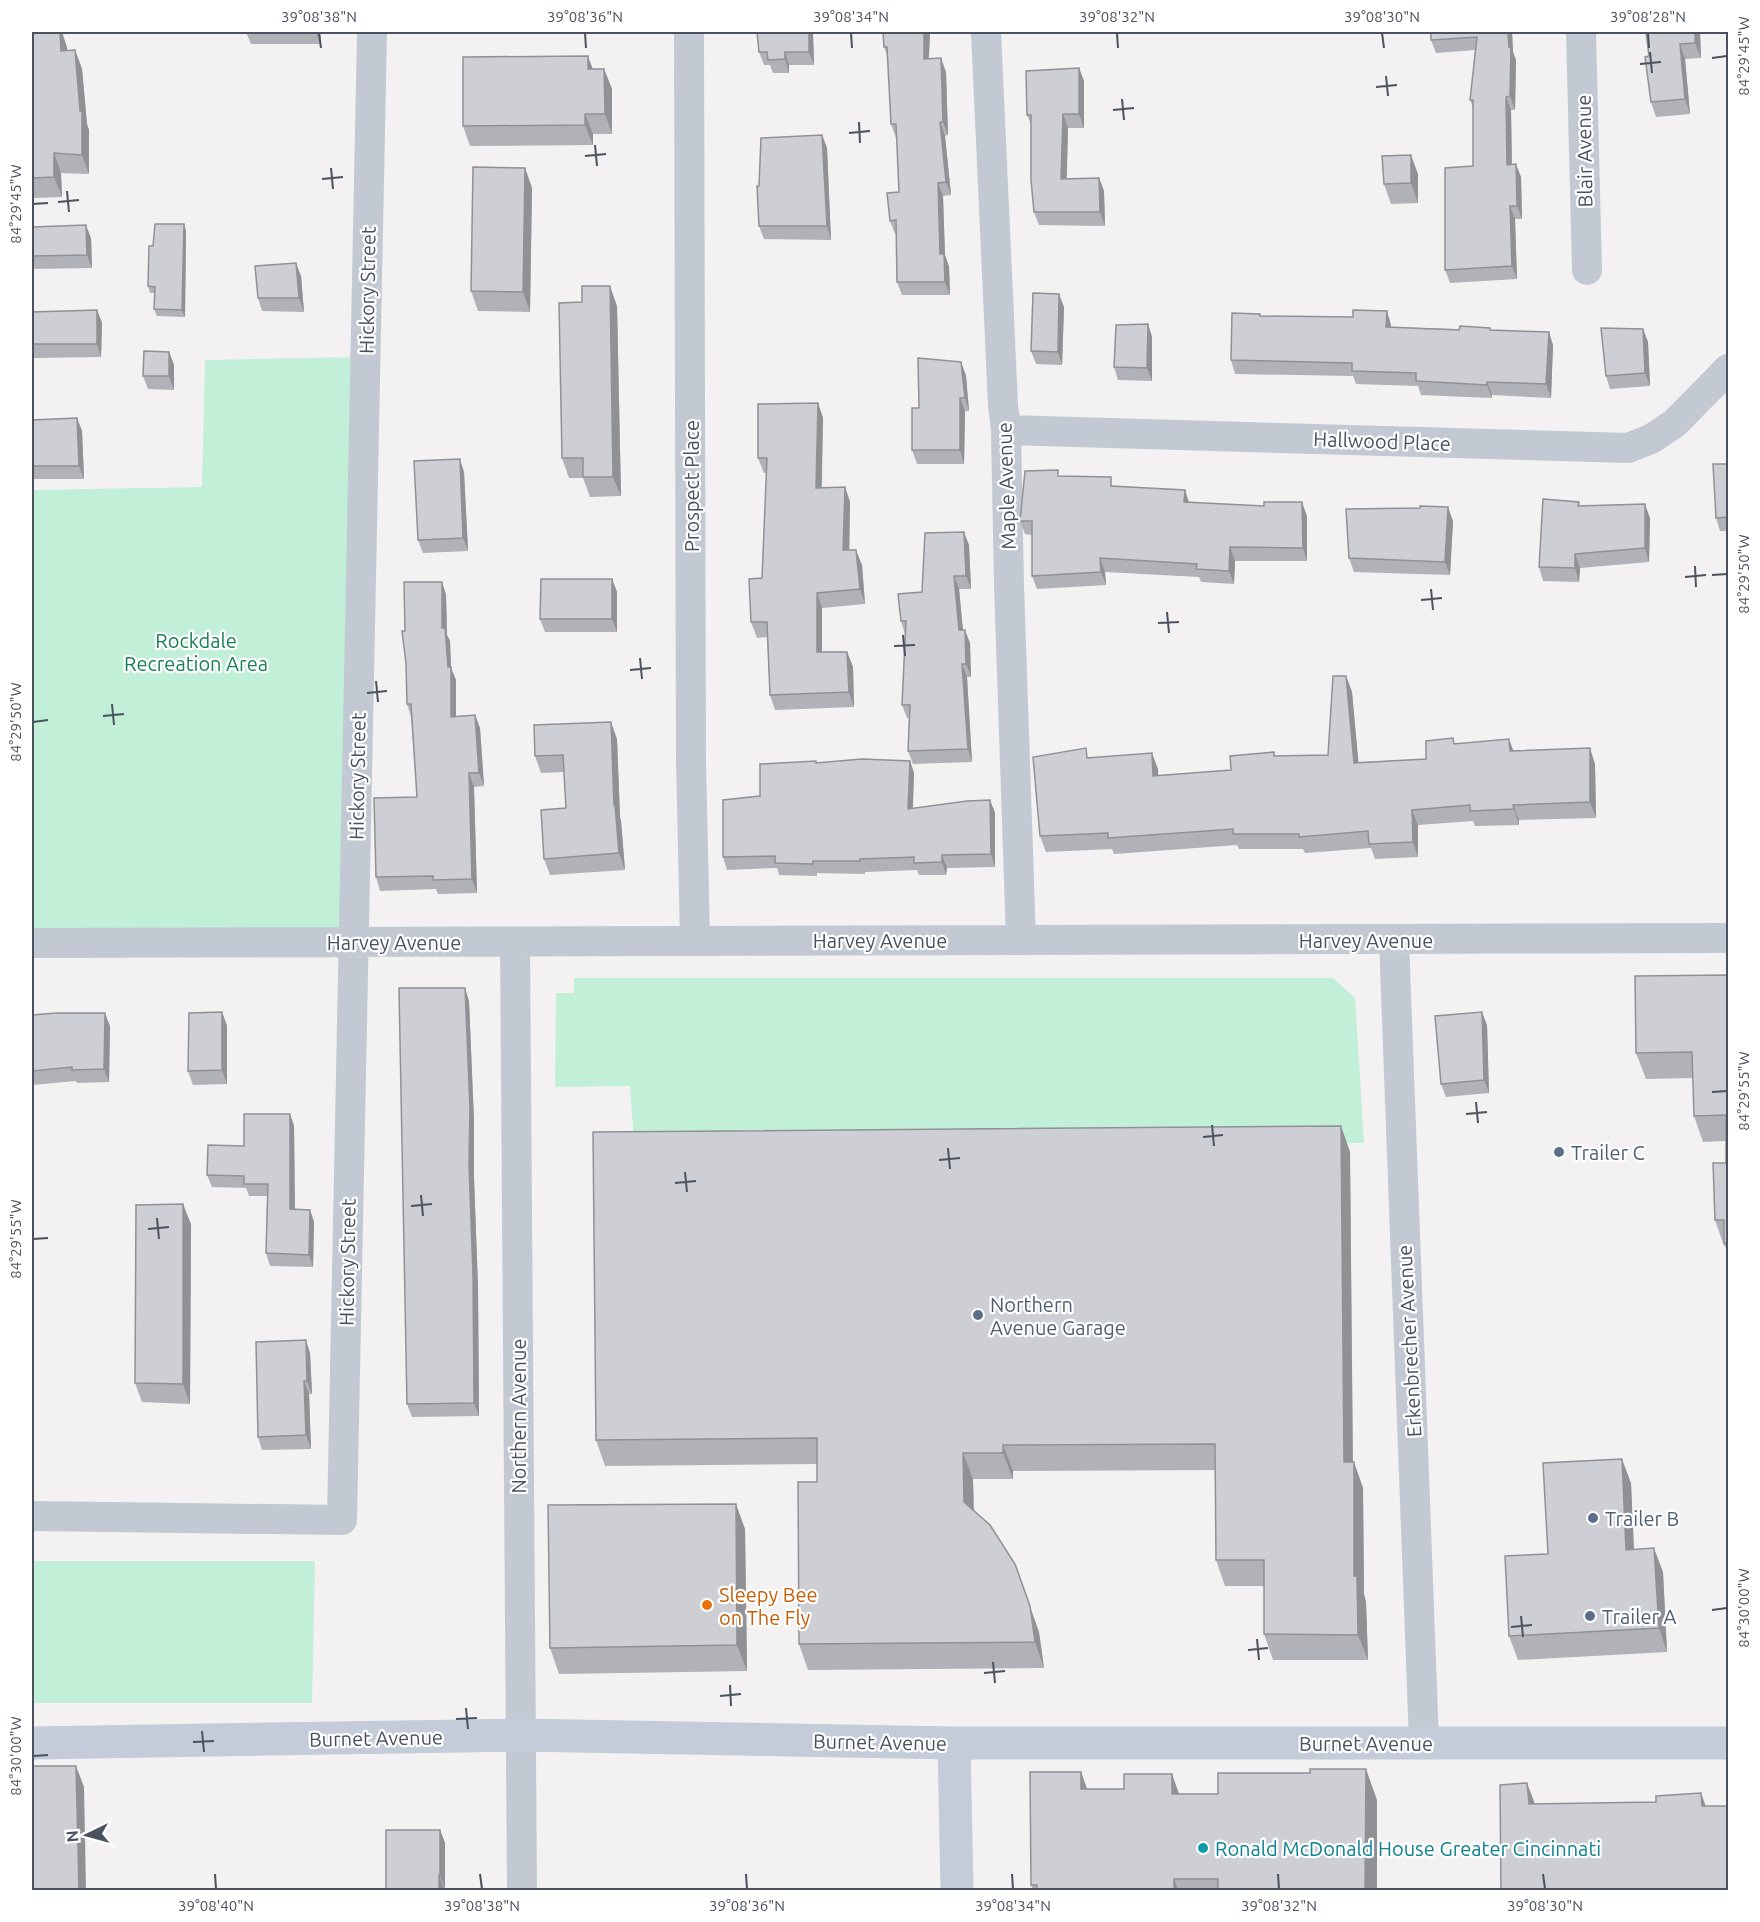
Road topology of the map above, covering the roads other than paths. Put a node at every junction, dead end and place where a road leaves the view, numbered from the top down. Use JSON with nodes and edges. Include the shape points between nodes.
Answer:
{"nodes":[{"id":1,"x":372,"y":32,"type":"edge"},
{"id":2,"x":689,"y":32,"type":"edge"},
{"id":3,"x":987,"y":32,"type":"edge"},
{"id":4,"x":1581,"y":32,"type":"edge"},
{"id":5,"x":1587,"y":270,"type":"dead end"},
{"id":6,"x":1728,"y":369,"type":"edge"},
{"id":7,"x":1006,"y":430,"type":"junction"},
{"id":8,"x":1728,"y":938,"type":"edge"},
{"id":9,"x":695,"y":940,"type":"junction"},
{"id":10,"x":1021,"y":940,"type":"junction"},
{"id":11,"x":1394,"y":940,"type":"junction"},
{"id":12,"x":515,"y":942,"type":"junction"},
{"id":13,"x":32,"y":943,"type":"edge"},
{"id":14,"x":353,"y":943,"type":"junction"},
{"id":15,"x":32,"y":1516,"type":"edge"},
{"id":16,"x":520,"y":1735,"type":"junction"},
{"id":17,"x":1424,"y":1742,"type":"junction"},
{"id":18,"x":32,"y":1743,"type":"edge"},
{"id":19,"x":954,"y":1743,"type":"junction"},
{"id":20,"x":1728,"y":1743,"type":"edge"},
{"id":21,"x":522,"y":1890,"type":"edge"},
{"id":22,"x":957,"y":1890,"type":"edge"}],
"edges":[{"from":1,"to":14,"type":"street","name":"Hickory Street"},
{"from":2,"to":9,"type":"street","name":"Prospect Place"},
{"from":3,"to":7,"type":"street","name":"Maple Avenue"},
{"from":4,"to":5,"type":"street","name":"Blair Avenue"},
{"from":6,"to":7,"type":"street","name":"Hallwood Place","via":[[1675,423],[1628,448]]},
{"from":7,"to":10,"type":"street","name":"Maple Avenue"},
{"from":8,"to":11,"type":"street","name":"Harvey Avenue"},
{"from":9,"to":10,"type":"street","name":"Harvey Avenue"},
{"from":9,"to":12,"type":"street","name":"Harvey Avenue"},
{"from":10,"to":11,"type":"street","name":"Harvey Avenue"},
{"from":11,"to":17,"type":"street","name":"Erkenbrecher Avenue"},
{"from":12,"to":14,"type":"street","name":"Harvey Avenue"},
{"from":12,"to":16,"type":"street","name":"Northern Avenue"},
{"from":13,"to":14,"type":"street","name":"Harvey Avenue"},
{"from":14,"to":15,"type":"street","name":"Hickory Street","via":[[342,1520]]},
{"from":16,"to":18,"type":"street","name":"Burnet Avenue"},
{"from":16,"to":19,"type":"street","name":"Burnet Avenue"},
{"from":16,"to":21,"type":"street","name":"Northern Avenue"},
{"from":17,"to":19,"type":"street","name":"Burnet Avenue"},
{"from":17,"to":20,"type":"street","name":"Burnet Avenue"},
{"from":19,"to":22,"type":"street"}]}
